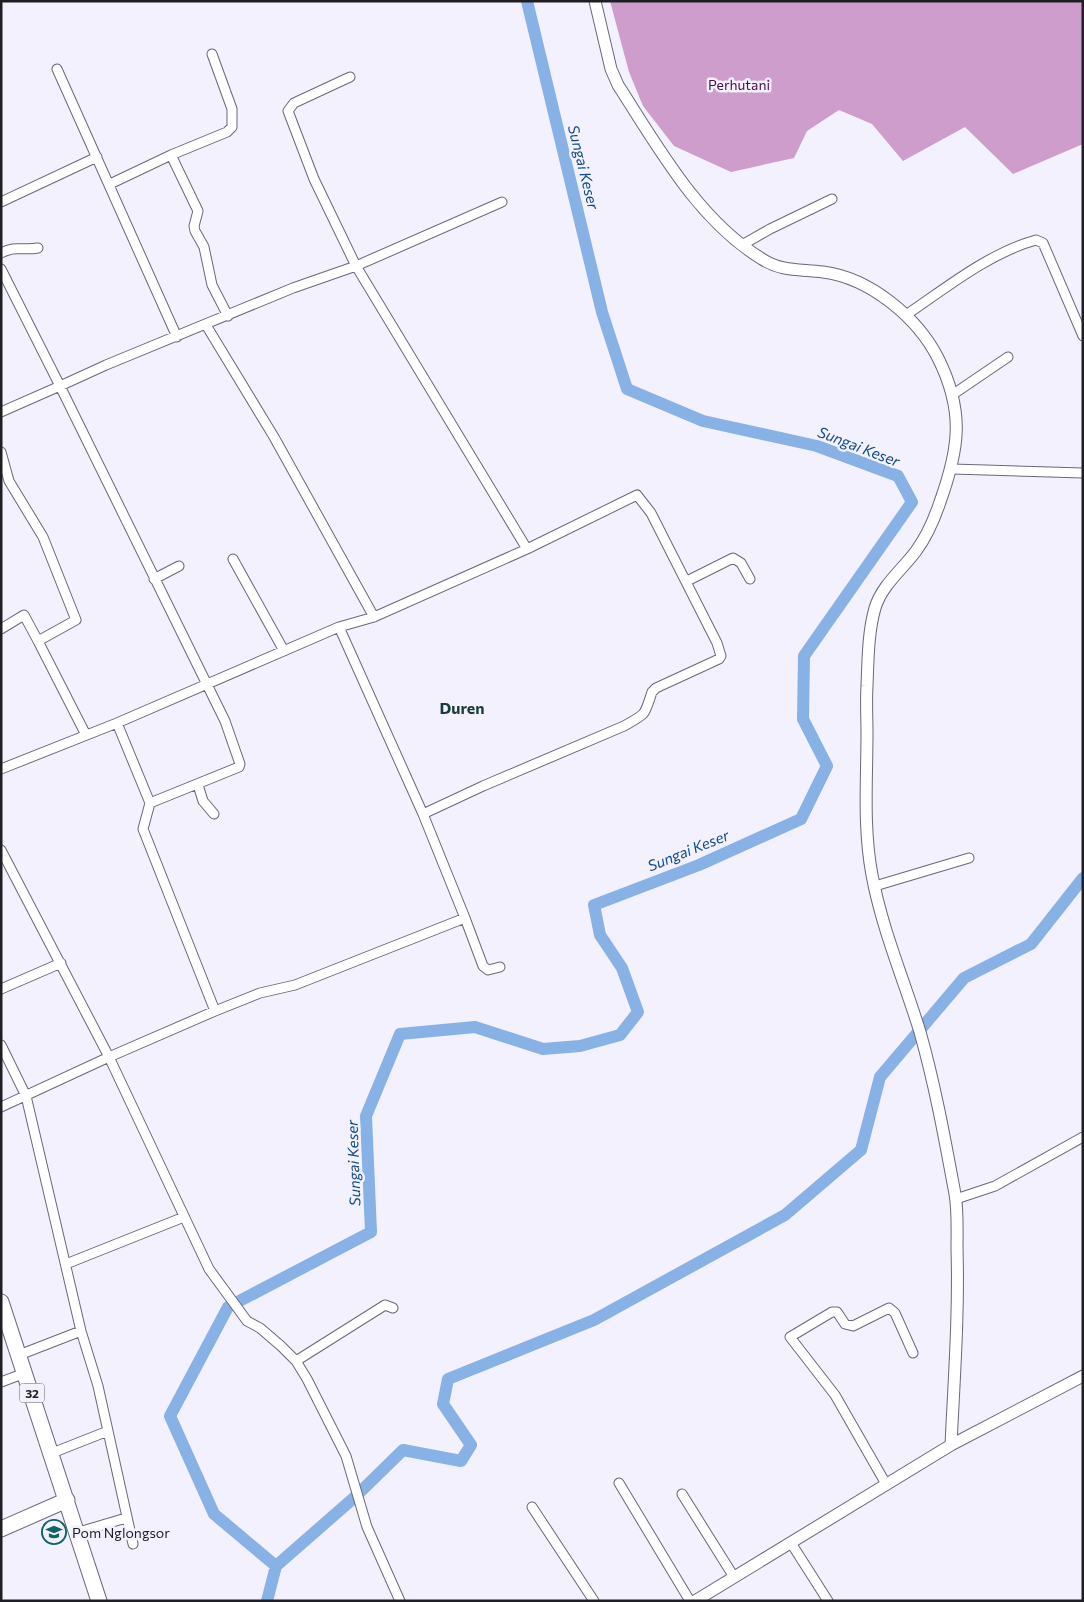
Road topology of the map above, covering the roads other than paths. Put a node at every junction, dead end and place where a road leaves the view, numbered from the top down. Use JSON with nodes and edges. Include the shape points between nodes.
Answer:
{"nodes":[{"id":1,"x":595,"y":1,"type":"edge"},
{"id":2,"x":212,"y":54,"type":"dead end"},
{"id":3,"x":57,"y":69,"type":"dead end"},
{"id":4,"x":350,"y":77,"type":"dead end"},
{"id":5,"x":171,"y":155,"type":"junction"},
{"id":6,"x":97,"y":157,"type":"junction"},
{"id":7,"x":110,"y":184,"type":"junction"},
{"id":8,"x":832,"y":199,"type":"dead end"},
{"id":9,"x":1,"y":202,"type":"edge"},
{"id":10,"x":502,"y":202,"type":"dead end"},
{"id":11,"x":742,"y":245,"type":"junction"},
{"id":12,"x":38,"y":248,"type":"dead end"},
{"id":13,"x":1,"y":253,"type":"edge"},
{"id":14,"x":356,"y":266,"type":"junction"},
{"id":15,"x":1,"y":269,"type":"edge"},
{"id":16,"x":228,"y":316,"type":"junction"},
{"id":17,"x":906,"y":316,"type":"junction"},
{"id":18,"x":206,"y":325,"type":"junction"},
{"id":19,"x":1083,"y":336,"type":"edge"},
{"id":20,"x":177,"y":337,"type":"junction"},
{"id":21,"x":1008,"y":357,"type":"dead end"},
{"id":22,"x":60,"y":386,"type":"junction"},
{"id":23,"x":952,"y":395,"type":"junction"},
{"id":24,"x":1,"y":412,"type":"edge"},
{"id":25,"x":1,"y":452,"type":"edge"},
{"id":26,"x":952,"y":469,"type":"junction"},
{"id":27,"x":1083,"y":473,"type":"edge"},
{"id":28,"x":527,"y":549,"type":"junction"},
{"id":29,"x":234,"y":559,"type":"dead end"},
{"id":30,"x":179,"y":566,"type":"dead end"},
{"id":31,"x":154,"y":578,"type":"junction"},
{"id":32,"x":750,"y":578,"type":"dead end"},
{"id":33,"x":686,"y":581,"type":"junction"},
{"id":34,"x":374,"y":617,"type":"junction"},
{"id":35,"x":339,"y":627,"type":"junction"},
{"id":36,"x":1,"y":629,"type":"edge"},
{"id":37,"x":38,"y":642,"type":"junction"},
{"id":38,"x":283,"y":649,"type":"junction"},
{"id":39,"x":206,"y":683,"type":"junction"},
{"id":40,"x":116,"y":722,"type":"junction"},
{"id":41,"x":86,"y":735,"type":"junction"},
{"id":42,"x":1,"y":769,"type":"edge"},
{"id":43,"x":198,"y":785,"type":"junction"},
{"id":44,"x":150,"y":803,"type":"junction"},
{"id":45,"x":214,"y":814,"type":"dead end"},
{"id":46,"x":423,"y":814,"type":"junction"},
{"id":47,"x":1,"y":850,"type":"edge"},
{"id":48,"x":969,"y":858,"type":"dead end"},
{"id":49,"x":875,"y":886,"type":"junction"},
{"id":50,"x":464,"y":918,"type":"junction"},
{"id":51,"x":61,"y":963,"type":"junction"},
{"id":52,"x":500,"y":966,"type":"dead end"},
{"id":53,"x":1,"y":989,"type":"edge"},
{"id":54,"x":215,"y":1011,"type":"junction"},
{"id":55,"x":1,"y":1045,"type":"edge"},
{"id":56,"x":109,"y":1058,"type":"junction"},
{"id":57,"x":26,"y":1096,"type":"junction"},
{"id":58,"x":1,"y":1107,"type":"edge"},
{"id":59,"x":1083,"y":1137,"type":"edge"},
{"id":60,"x":956,"y":1199,"type":"junction"},
{"id":61,"x":184,"y":1217,"type":"junction"},
{"id":62,"x":66,"y":1264,"type":"junction"},
{"id":63,"x":1,"y":1302,"type":"edge"},
{"id":64,"x":393,"y":1308,"type":"dead end"},
{"id":65,"x":5,"y":1327,"type":"edge"},
{"id":66,"x":81,"y":1331,"type":"junction"},
{"id":67,"x":913,"y":1353,"type":"dead end"},
{"id":68,"x":19,"y":1355,"type":"junction"},
{"id":69,"x":296,"y":1361,"type":"junction"},
{"id":70,"x":25,"y":1373,"type":"junction"},
{"id":71,"x":1083,"y":1376,"type":"edge"},
{"id":72,"x":1,"y":1382,"type":"edge"},
{"id":73,"x":108,"y":1432,"type":"junction"},
{"id":74,"x":951,"y":1445,"type":"junction"},
{"id":75,"x":52,"y":1453,"type":"junction"},
{"id":76,"x":619,"y":1483,"type":"dead end"},
{"id":77,"x":886,"y":1484,"type":"junction"},
{"id":78,"x":682,"y":1494,"type":"dead end"},
{"id":79,"x":61,"y":1502,"type":"junction"},
{"id":80,"x":532,"y":1508,"type":"dead end"},
{"id":81,"x":126,"y":1518,"type":"junction"},
{"id":82,"x":1,"y":1529,"type":"edge"},
{"id":83,"x":78,"y":1532,"type":"junction"},
{"id":84,"x":791,"y":1543,"type":"junction"},
{"id":85,"x":133,"y":1544,"type":"dead end"},
{"id":86,"x":734,"y":1577,"type":"junction"},
{"id":87,"x":99,"y":1601,"type":"edge"},
{"id":88,"x":400,"y":1601,"type":"edge"},
{"id":89,"x":594,"y":1601,"type":"edge"},
{"id":90,"x":690,"y":1601,"type":"edge"},
{"id":91,"x":695,"y":1601,"type":"edge"},
{"id":92,"x":828,"y":1601,"type":"edge"}],
"edges":[{"from":1,"to":11,"type":"street","via":[[611,69],[618,85],[681,179],[715,221]]},
{"from":2,"to":5,"type":"street","via":[[232,109],[232,127]]},
{"from":3,"to":6,"type":"street"},
{"from":4,"to":14,"type":"street","via":[[294,103],[288,111],[314,179]]},
{"from":5,"to":7,"type":"street"},
{"from":5,"to":16,"type":"street","via":[[198,211],[195,231],[204,247],[212,284]]},
{"from":6,"to":7,"type":"street"},
{"from":6,"to":9,"type":"street"},
{"from":7,"to":20,"type":"street"},
{"from":8,"to":11,"type":"street"},
{"from":10,"to":14,"type":"street"},
{"from":11,"to":17,"type":"street","via":[[777,268],[824,272],[859,283],[889,301]]},
{"from":12,"to":13,"type":"street","via":[[14,247]]},
{"from":14,"to":16,"type":"street"},
{"from":14,"to":28,"type":"street"},
{"from":15,"to":22,"type":"street"},
{"from":16,"to":18,"type":"street"},
{"from":17,"to":19,"type":"street","via":[[991,260],[1016,246],[1036,240],[1043,243]]},
{"from":17,"to":23,"type":"street","via":[[936,353]]},
{"from":18,"to":20,"type":"street"},
{"from":18,"to":34,"type":"street","via":[[274,437]]},
{"from":20,"to":22,"type":"street"},
{"from":21,"to":23,"type":"street"},
{"from":22,"to":24,"type":"street"},
{"from":22,"to":31,"type":"street"},
{"from":23,"to":26,"type":"street","via":[[957,420]]},
{"from":25,"to":37,"type":"street","via":[[9,481],[43,537],[76,620]]},
{"from":26,"to":27,"type":"street"},
{"from":26,"to":49,"type":"street","via":[[934,521],[875,606],[867,685],[865,795],[868,848]]},
{"from":28,"to":33,"type":"street","via":[[637,495],[651,513]]},
{"from":28,"to":34,"type":"street"},
{"from":29,"to":38,"type":"street"},
{"from":30,"to":31,"type":"street"},
{"from":31,"to":39,"type":"street"},
{"from":32,"to":33,"type":"street","via":[[741,563],[733,558]]},
{"from":33,"to":46,"type":"street","via":[[721,652],[719,659],[656,688],[645,712],[624,726]]},
{"from":34,"to":35,"type":"street"},
{"from":35,"to":38,"type":"street"},
{"from":35,"to":46,"type":"street"},
{"from":36,"to":37,"type":"street","via":[[24,615]]},
{"from":37,"to":41,"type":"street"},
{"from":38,"to":39,"type":"street"},
{"from":39,"to":40,"type":"street"},
{"from":39,"to":43,"type":"street","via":[[225,721],[240,764]]},
{"from":40,"to":41,"type":"street"},
{"from":40,"to":44,"type":"street"},
{"from":41,"to":42,"type":"street"},
{"from":43,"to":44,"type":"street"},
{"from":43,"to":45,"type":"street"},
{"from":44,"to":54,"type":"street","via":[[143,829]]},
{"from":46,"to":50,"type":"street"},
{"from":47,"to":51,"type":"street"},
{"from":48,"to":49,"type":"street"},
{"from":49,"to":60,"type":"street","via":[[889,943],[931,1076]]},
{"from":50,"to":52,"type":"street","via":[[483,966],[488,970]]},
{"from":50,"to":54,"type":"street","via":[[295,985]]},
{"from":51,"to":53,"type":"street"},
{"from":51,"to":56,"type":"street"},
{"from":54,"to":56,"type":"street"},
{"from":55,"to":57,"type":"street"},
{"from":56,"to":57,"type":"street"},
{"from":56,"to":61,"type":"street"},
{"from":57,"to":58,"type":"street"},
{"from":57,"to":62,"type":"street"},
{"from":59,"to":60,"type":"street","via":[[995,1186]]},
{"from":60,"to":74,"type":"street","via":[[958,1280]]},
{"from":61,"to":62,"type":"street"},
{"from":61,"to":69,"type":"street","via":[[209,1269],[247,1321],[271,1337]]},
{"from":62,"to":66,"type":"street"},
{"from":63,"to":65,"type":"highway","number":"32"},
{"from":64,"to":69,"type":"street","via":[[386,1305]]},
{"from":65,"to":68,"type":"highway","number":"32"},
{"from":66,"to":68,"type":"street"},
{"from":66,"to":73,"type":"street"},
{"from":67,"to":77,"type":"street","via":[[895,1313],[889,1308],[853,1326],[845,1324],[837,1312],[832,1312],[790,1337],[835,1395]]},
{"from":68,"to":70,"type":"highway","number":"32"},
{"from":69,"to":88,"type":"street","via":[[339,1441],[367,1526]]},
{"from":70,"to":72,"type":"street"},
{"from":70,"to":75,"type":"highway","number":"32"},
{"from":71,"to":74,"type":"street"},
{"from":73,"to":75,"type":"street"},
{"from":73,"to":81,"type":"street"},
{"from":74,"to":77,"type":"street"},
{"from":75,"to":79,"type":"highway","number":"32"},
{"from":76,"to":90,"type":"street"},
{"from":77,"to":84,"type":"street"},
{"from":78,"to":86,"type":"street"},
{"from":79,"to":82,"type":"highway"},
{"from":79,"to":83,"type":"highway","number":"32"},
{"from":80,"to":89,"type":"street"},
{"from":81,"to":83,"type":"street"},
{"from":81,"to":85,"type":"street"},
{"from":83,"to":87,"type":"highway","number":"32"},
{"from":84,"to":86,"type":"street"},
{"from":84,"to":92,"type":"street"},
{"from":86,"to":91,"type":"street"}]}
